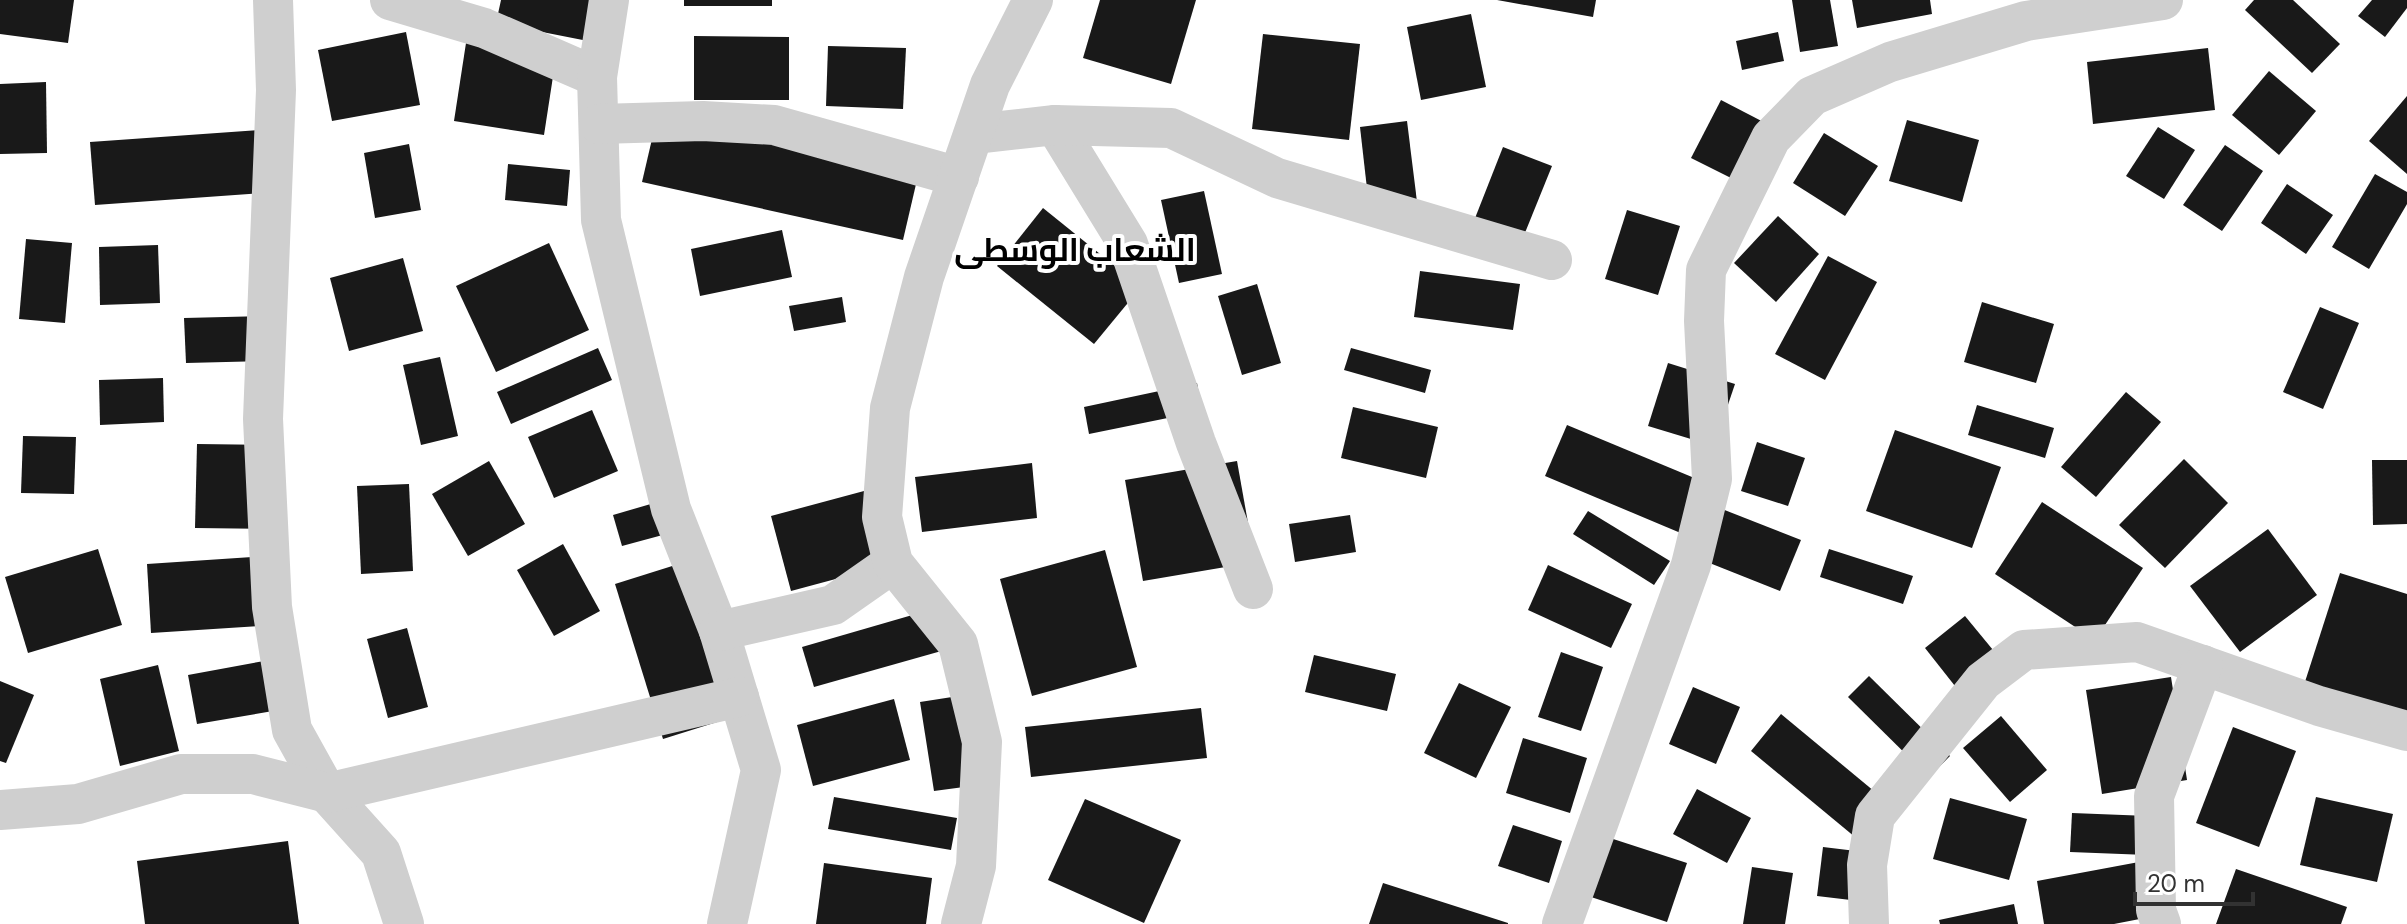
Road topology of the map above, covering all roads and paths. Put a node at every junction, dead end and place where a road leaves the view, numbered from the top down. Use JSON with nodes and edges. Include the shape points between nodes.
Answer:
{"nodes":[{"id":1,"x":273,"y":0,"type":"edge"},
{"id":2,"x":390,"y":0,"type":"edge"},
{"id":3,"x":609,"y":0,"type":"edge"},
{"id":4,"x":1033,"y":0,"type":"edge"},
{"id":5,"x":2163,"y":0,"type":"edge"},
{"id":6,"x":597,"y":77,"type":"junction"},
{"id":7,"x":599,"y":124,"type":"junction"},
{"id":8,"x":1055,"y":125,"type":"junction"},
{"id":9,"x":974,"y":134,"type":"junction"},
{"id":10,"x":959,"y":177,"type":"junction"},
{"id":11,"x":1552,"y":260,"type":"dead end"},
{"id":12,"x":893,"y":563,"type":"junction"},
{"id":13,"x":1253,"y":589,"type":"dead end"},
{"id":14,"x":719,"y":631,"type":"junction"},
{"id":15,"x":2203,"y":665,"type":"junction"},
{"id":16,"x":739,"y":697,"type":"junction"},
{"id":17,"x":2407,"y":731,"type":"edge"},
{"id":18,"x":327,"y":793,"type":"junction"},
{"id":19,"x":0,"y":810,"type":"edge"},
{"id":20,"x":404,"y":924,"type":"edge"},
{"id":21,"x":727,"y":924,"type":"edge"},
{"id":22,"x":961,"y":924,"type":"edge"},
{"id":23,"x":1562,"y":924,"type":"edge"},
{"id":24,"x":1869,"y":924,"type":"edge"},
{"id":25,"x":2161,"y":924,"type":"edge"}],
"edges":[{"from":1,"to":18,"type":"street","via":[[276,90],[263,419],[272,607],[292,730]]},
{"from":2,"to":6,"type":"street","via":[[484,28]]},
{"from":3,"to":6,"type":"street"},
{"from":4,"to":9,"type":"street","via":[[990,85]]},
{"from":5,"to":23,"type":"street","via":[[2026,21],[1890,62],[1812,96],[1771,138],[1706,270],[1712,479],[1691,565]]},
{"from":6,"to":7,"type":"street"},
{"from":7,"to":10,"type":"street","via":[[774,125]]},
{"from":7,"to":14,"type":"street","via":[[601,220],[671,509]]},
{"from":8,"to":9,"type":"street"},
{"from":8,"to":11,"type":"street","via":[[1171,128],[1277,178]]},
{"from":8,"to":13,"type":"street","via":[[1128,244]]},
{"from":9,"to":10,"type":"street"},
{"from":10,"to":12,"type":"street","via":[[924,277],[890,408],[882,517]]},
{"from":12,"to":14,"type":"street","via":[[833,605]]},
{"from":12,"to":22,"type":"street","via":[[958,644],[982,742],[976,866]]},
{"from":14,"to":16,"type":"street"},
{"from":15,"to":17,"type":"street"},
{"from":15,"to":24,"type":"street","via":[[2137,642],[2024,650],[1983,681],[1875,816],[1867,865]]},
{"from":15,"to":25,"type":"street","via":[[2154,796],[2156,910]]},
{"from":16,"to":18,"type":"street"},
{"from":16,"to":21,"type":"street","via":[[761,770]]},
{"from":18,"to":19,"type":"street","via":[[253,774],[181,774],[78,804]]},
{"from":18,"to":20,"type":"street","via":[[381,853]]}]}
